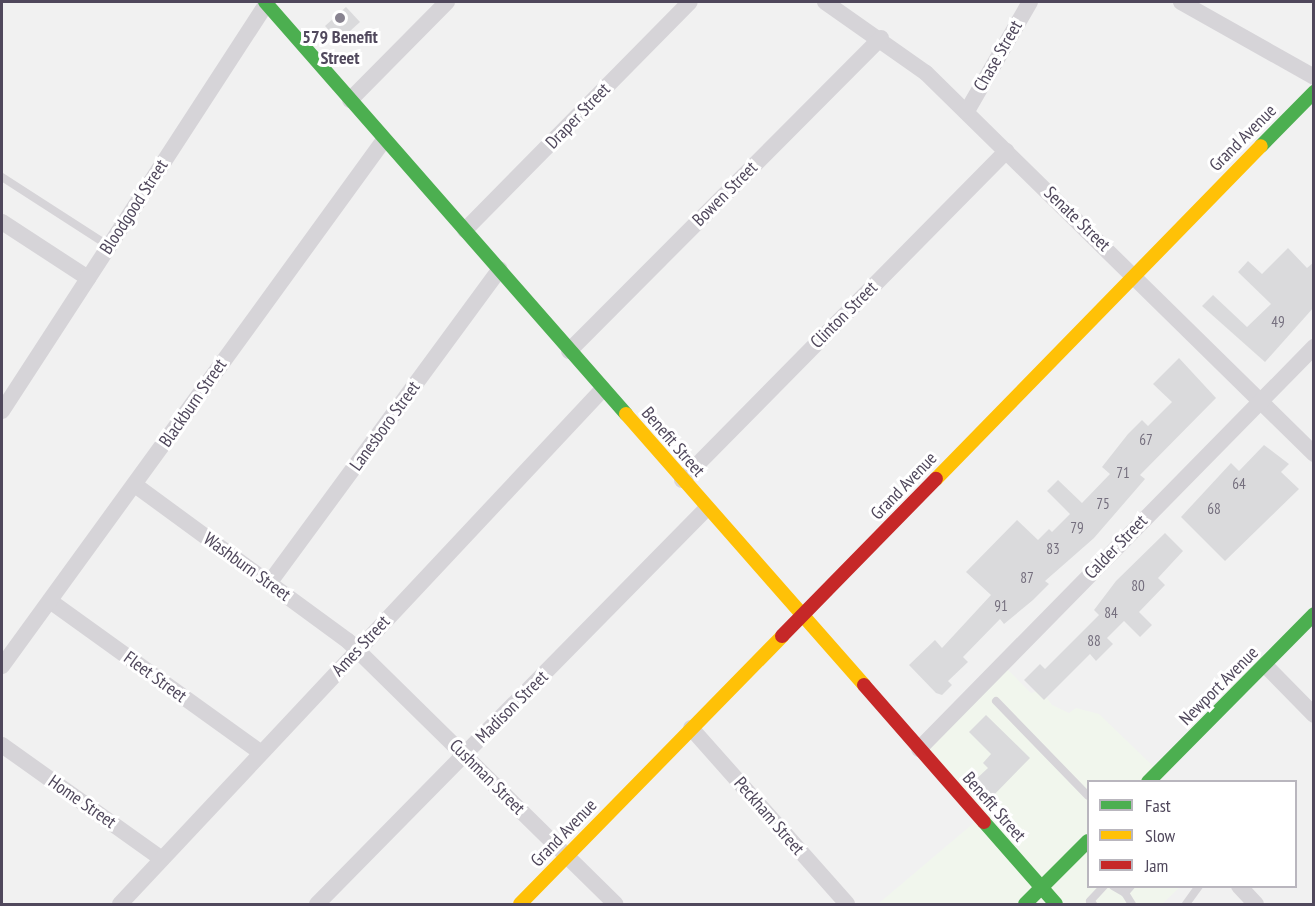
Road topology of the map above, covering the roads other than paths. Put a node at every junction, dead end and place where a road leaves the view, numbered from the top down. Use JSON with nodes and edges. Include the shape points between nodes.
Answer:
{"nodes":[{"id":1,"x":266,"y":2,"type":"edge"},
{"id":2,"x":447,"y":2,"type":"edge"},
{"id":3,"x":690,"y":2,"type":"edge"},
{"id":4,"x":825,"y":2,"type":"edge"},
{"id":5,"x":1030,"y":2,"type":"edge"},
{"id":6,"x":1181,"y":2,"type":"edge"},
{"id":7,"x":881,"y":38,"type":"junction"},
{"id":8,"x":1314,"y":77,"type":"edge"},
{"id":9,"x":1314,"y":92,"type":"edge"},
{"id":10,"x":351,"y":100,"type":"junction"},
{"id":11,"x":966,"y":111,"type":"junction"},
{"id":12,"x":384,"y":140,"type":"junction"},
{"id":13,"x":1006,"y":151,"type":"junction"},
{"id":14,"x":2,"y":177,"type":"edge"},
{"id":15,"x":2,"y":222,"type":"edge"},
{"id":16,"x":465,"y":230,"type":"junction"},
{"id":17,"x":109,"y":246,"type":"junction"},
{"id":18,"x":500,"y":269,"type":"junction"},
{"id":19,"x":1134,"y":274,"type":"junction"},
{"id":20,"x":88,"y":278,"type":"junction"},
{"id":21,"x":1314,"y":347,"type":"edge"},
{"id":22,"x":569,"y":351,"type":"junction"},
{"id":23,"x":603,"y":389,"type":"junction"},
{"id":24,"x":1259,"y":400,"type":"junction"},
{"id":25,"x":2,"y":411,"type":"edge"},
{"id":26,"x":1314,"y":454,"type":"edge"},
{"id":27,"x":682,"y":480,"type":"junction"},
{"id":28,"x":135,"y":485,"type":"junction"},
{"id":29,"x":706,"y":509,"type":"junction"},
{"id":30,"x":270,"y":582,"type":"junction"},
{"id":31,"x":50,"y":601,"type":"junction"},
{"id":32,"x":1314,"y":614,"type":"edge"},
{"id":33,"x":802,"y":615,"type":"junction"},
{"id":34,"x":359,"y":650,"type":"junction"},
{"id":35,"x":1265,"y":665,"type":"junction"},
{"id":36,"x":2,"y":666,"type":"edge"},
{"id":37,"x":996,"y":701,"type":"dead end"},
{"id":38,"x":1314,"y":715,"type":"edge"},
{"id":39,"x":691,"y":728,"type":"junction"},
{"id":40,"x":2,"y":745,"type":"edge"},
{"id":41,"x":919,"y":749,"type":"junction"},
{"id":42,"x":260,"y":752,"type":"junction"},
{"id":43,"x":465,"y":755,"type":"junction"},
{"id":44,"x":1150,"y":780,"type":"edge"},
{"id":45,"x":1087,"y":794,"type":"edge"},
{"id":46,"x":1087,"y":843,"type":"edge"},
{"id":47,"x":1078,"y":851,"type":"junction"},
{"id":48,"x":567,"y":856,"type":"junction"},
{"id":49,"x":162,"y":859,"type":"junction"},
{"id":50,"x":1087,"y":861,"type":"edge"},
{"id":51,"x":1041,"y":888,"type":"junction"},
{"id":52,"x":1102,"y":888,"type":"edge"},
{"id":53,"x":1198,"y":888,"type":"edge"},
{"id":54,"x":1241,"y":888,"type":"edge"},
{"id":55,"x":1128,"y":890,"type":"edge"},
{"id":56,"x":1089,"y":903,"type":"edge"},
{"id":57,"x":120,"y":904,"type":"edge"},
{"id":58,"x":317,"y":904,"type":"edge"},
{"id":59,"x":520,"y":904,"type":"edge"},
{"id":60,"x":616,"y":904,"type":"edge"},
{"id":61,"x":847,"y":904,"type":"edge"},
{"id":62,"x":1025,"y":904,"type":"edge"},
{"id":63,"x":1056,"y":904,"type":"edge"},
{"id":64,"x":1132,"y":904,"type":"edge"},
{"id":65,"x":1186,"y":904,"type":"edge"},
{"id":66,"x":1256,"y":904,"type":"edge"}],
"edges":[{"from":1,"to":10,"type":"street","name":"Benefit Street"},
{"from":1,"to":17,"type":"street","name":"Bloodgood Street"},
{"from":2,"to":10,"type":"street"},
{"from":3,"to":16,"type":"street","name":"Draper Street"},
{"from":4,"to":7,"type":"street","name":"Senate Street"},
{"from":5,"to":11,"type":"street","name":"Chase Street"},
{"from":6,"to":8,"type":"street"},
{"from":7,"to":11,"type":"street","name":"Senate Street"},
{"from":7,"to":22,"type":"street","name":"Bowen Street"},
{"from":9,"to":19,"type":"street","name":"Grand Avenue"},
{"from":10,"to":12,"type":"street","name":"Benefit Street"},
{"from":11,"to":13,"type":"street","name":"Senate Street"},
{"from":12,"to":16,"type":"street","name":"Benefit Street"},
{"from":12,"to":28,"type":"street","name":"Blackburn Street"},
{"from":13,"to":19,"type":"street","name":"Senate Street"},
{"from":13,"to":27,"type":"street","name":"Clinton Street"},
{"from":14,"to":17,"type":"lane"},
{"from":15,"to":20,"type":"street"},
{"from":16,"to":18,"type":"street","name":"Benefit Street"},
{"from":17,"to":20,"type":"street","name":"Bloodgood Street"},
{"from":18,"to":22,"type":"street","name":"Benefit Street"},
{"from":18,"to":30,"type":"street","name":"Lanesboro Street"},
{"from":19,"to":24,"type":"street","name":"Senate Street"},
{"from":19,"to":33,"type":"street","name":"Grand Avenue"},
{"from":20,"to":25,"type":"street","name":"Bloodgood Street"},
{"from":21,"to":24,"type":"street","name":"Calder Street"},
{"from":22,"to":23,"type":"street","name":"Benefit Street"},
{"from":23,"to":27,"type":"street","name":"Benefit Street"},
{"from":23,"to":34,"type":"street","name":"Ames Street"},
{"from":24,"to":26,"type":"street","name":"Senate Street"},
{"from":24,"to":41,"type":"street","name":"Calder Street"},
{"from":27,"to":29,"type":"street","name":"Benefit Street"},
{"from":28,"to":30,"type":"street","name":"Washburn Street"},
{"from":28,"to":31,"type":"street","name":"Blackburn Street"},
{"from":29,"to":33,"type":"street","name":"Benefit Street"},
{"from":29,"to":43,"type":"street","name":"Madison Street"},
{"from":30,"to":34,"type":"street","name":"Washburn Street"},
{"from":31,"to":36,"type":"street","name":"Blackburn Street"},
{"from":31,"to":42,"type":"street","name":"Fleet Street"},
{"from":32,"to":35,"type":"street","name":"Newport Avenue"},
{"from":33,"to":39,"type":"street","name":"Grand Avenue"},
{"from":33,"to":41,"type":"street","name":"Benefit Street"},
{"from":34,"to":42,"type":"street","name":"Ames Street"},
{"from":34,"to":43,"type":"street","name":"Cushman Street"},
{"from":35,"to":38,"type":"street"},
{"from":35,"to":44,"type":"street","name":"Newport Avenue"},
{"from":37,"to":45,"type":"lane"},
{"from":39,"to":48,"type":"street","name":"Grand Avenue"},
{"from":39,"to":61,"type":"street","name":"Peckham Street"},
{"from":40,"to":49,"type":"street","name":"Home Street"},
{"from":41,"to":51,"type":"street","name":"Benefit Street"},
{"from":42,"to":49,"type":"street","name":"Ames Street"},
{"from":43,"to":48,"type":"street","name":"Cushman Street"},
{"from":43,"to":58,"type":"street","name":"Madison Street"},
{"from":46,"to":47,"type":"street"},
{"from":47,"to":50,"type":"lane"},
{"from":47,"to":51,"type":"street"},
{"from":48,"to":59,"type":"street","name":"Grand Avenue"},
{"from":48,"to":60,"type":"street","name":"Cushman Street"},
{"from":49,"to":57,"type":"street","name":"Ames Street"},
{"from":51,"to":62,"type":"street"},
{"from":51,"to":63,"type":"street","name":"Benefit Street"},
{"from":52,"to":56,"type":"lane"},
{"from":53,"to":65,"type":"lane"},
{"from":54,"to":66,"type":"street"},
{"from":55,"to":64,"type":"lane"}]}
